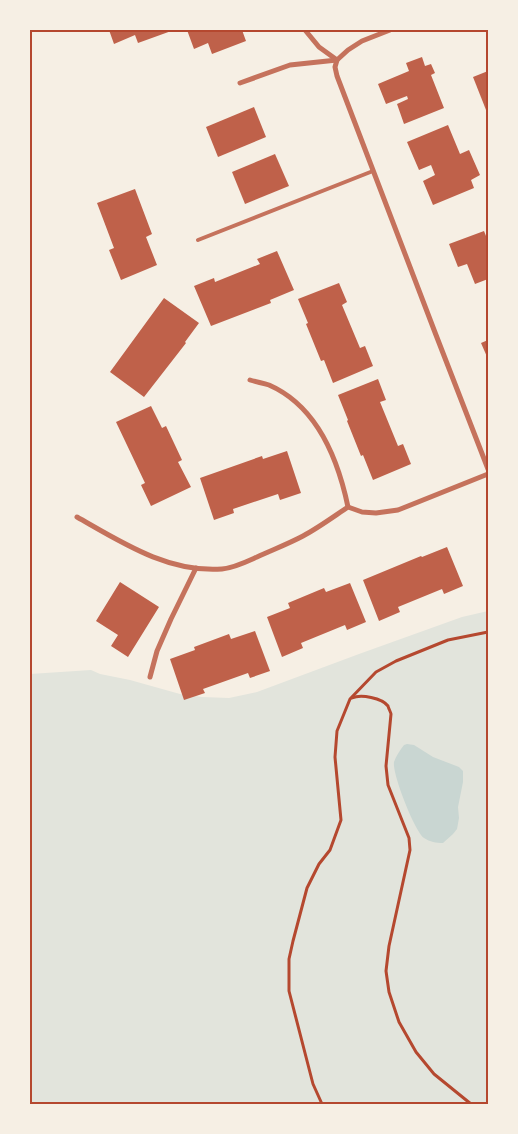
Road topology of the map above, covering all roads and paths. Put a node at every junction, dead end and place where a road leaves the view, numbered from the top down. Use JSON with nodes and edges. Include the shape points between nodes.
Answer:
{"nodes":[{"id":1,"x":305,"y":30,"type":"edge"},
{"id":2,"x":390,"y":30,"type":"edge"},
{"id":3,"x":337,"y":60,"type":"junction"},
{"id":4,"x":240,"y":83,"type":"dead end"},
{"id":5,"x":373,"y":171,"type":"junction"},
{"id":6,"x":198,"y":240,"type":"dead end"},
{"id":7,"x":250,"y":380,"type":"dead end"},
{"id":8,"x":488,"y":469,"type":"edge"},
{"id":9,"x":488,"y":474,"type":"edge"},
{"id":10,"x":348,"y":507,"type":"junction"},
{"id":11,"x":77,"y":517,"type":"dead end"},
{"id":12,"x":196,"y":568,"type":"junction"},
{"id":13,"x":488,"y":632,"type":"edge"},
{"id":14,"x":150,"y":677,"type":"dead end"},
{"id":15,"x":350,"y":698,"type":"junction"},
{"id":16,"x":322,"y":1104,"type":"edge"},
{"id":17,"x":471,"y":1104,"type":"edge"}],
"edges":[{"from":1,"to":3,"type":"street","via":[[319,47]]},
{"from":2,"to":3,"type":"street","via":[[362,41]]},
{"from":3,"to":4,"type":"street","via":[[290,65]]},
{"from":3,"to":5,"type":"street","via":[[337,76]]},
{"from":5,"to":6,"type":"lane"},
{"from":5,"to":8,"type":"street"},
{"from":7,"to":10,"type":"street","via":[[281,392],[298,403],[313,419],[334,459]]},
{"from":9,"to":10,"type":"street","via":[[398,510],[376,513]]},
{"from":10,"to":12,"type":"street","via":[[302,537],[236,566]]},
{"from":11,"to":12,"type":"street","via":[[161,561]]},
{"from":12,"to":14,"type":"street","via":[[170,619]]},
{"from":13,"to":15,"type":"path","via":[[448,640],[396,661],[376,672]]},
{"from":15,"to":16,"type":"path","via":[[337,731],[334,757],[341,820],[330,850],[306,888],[289,959],[289,990],[313,1084]]},
{"from":15,"to":17,"type":"path","via":[[367,697],[384,702],[392,714],[386,766],[388,785],[409,838],[410,850],[389,946],[386,971],[389,992],[399,1022],[416,1052],[434,1074]]}]}
